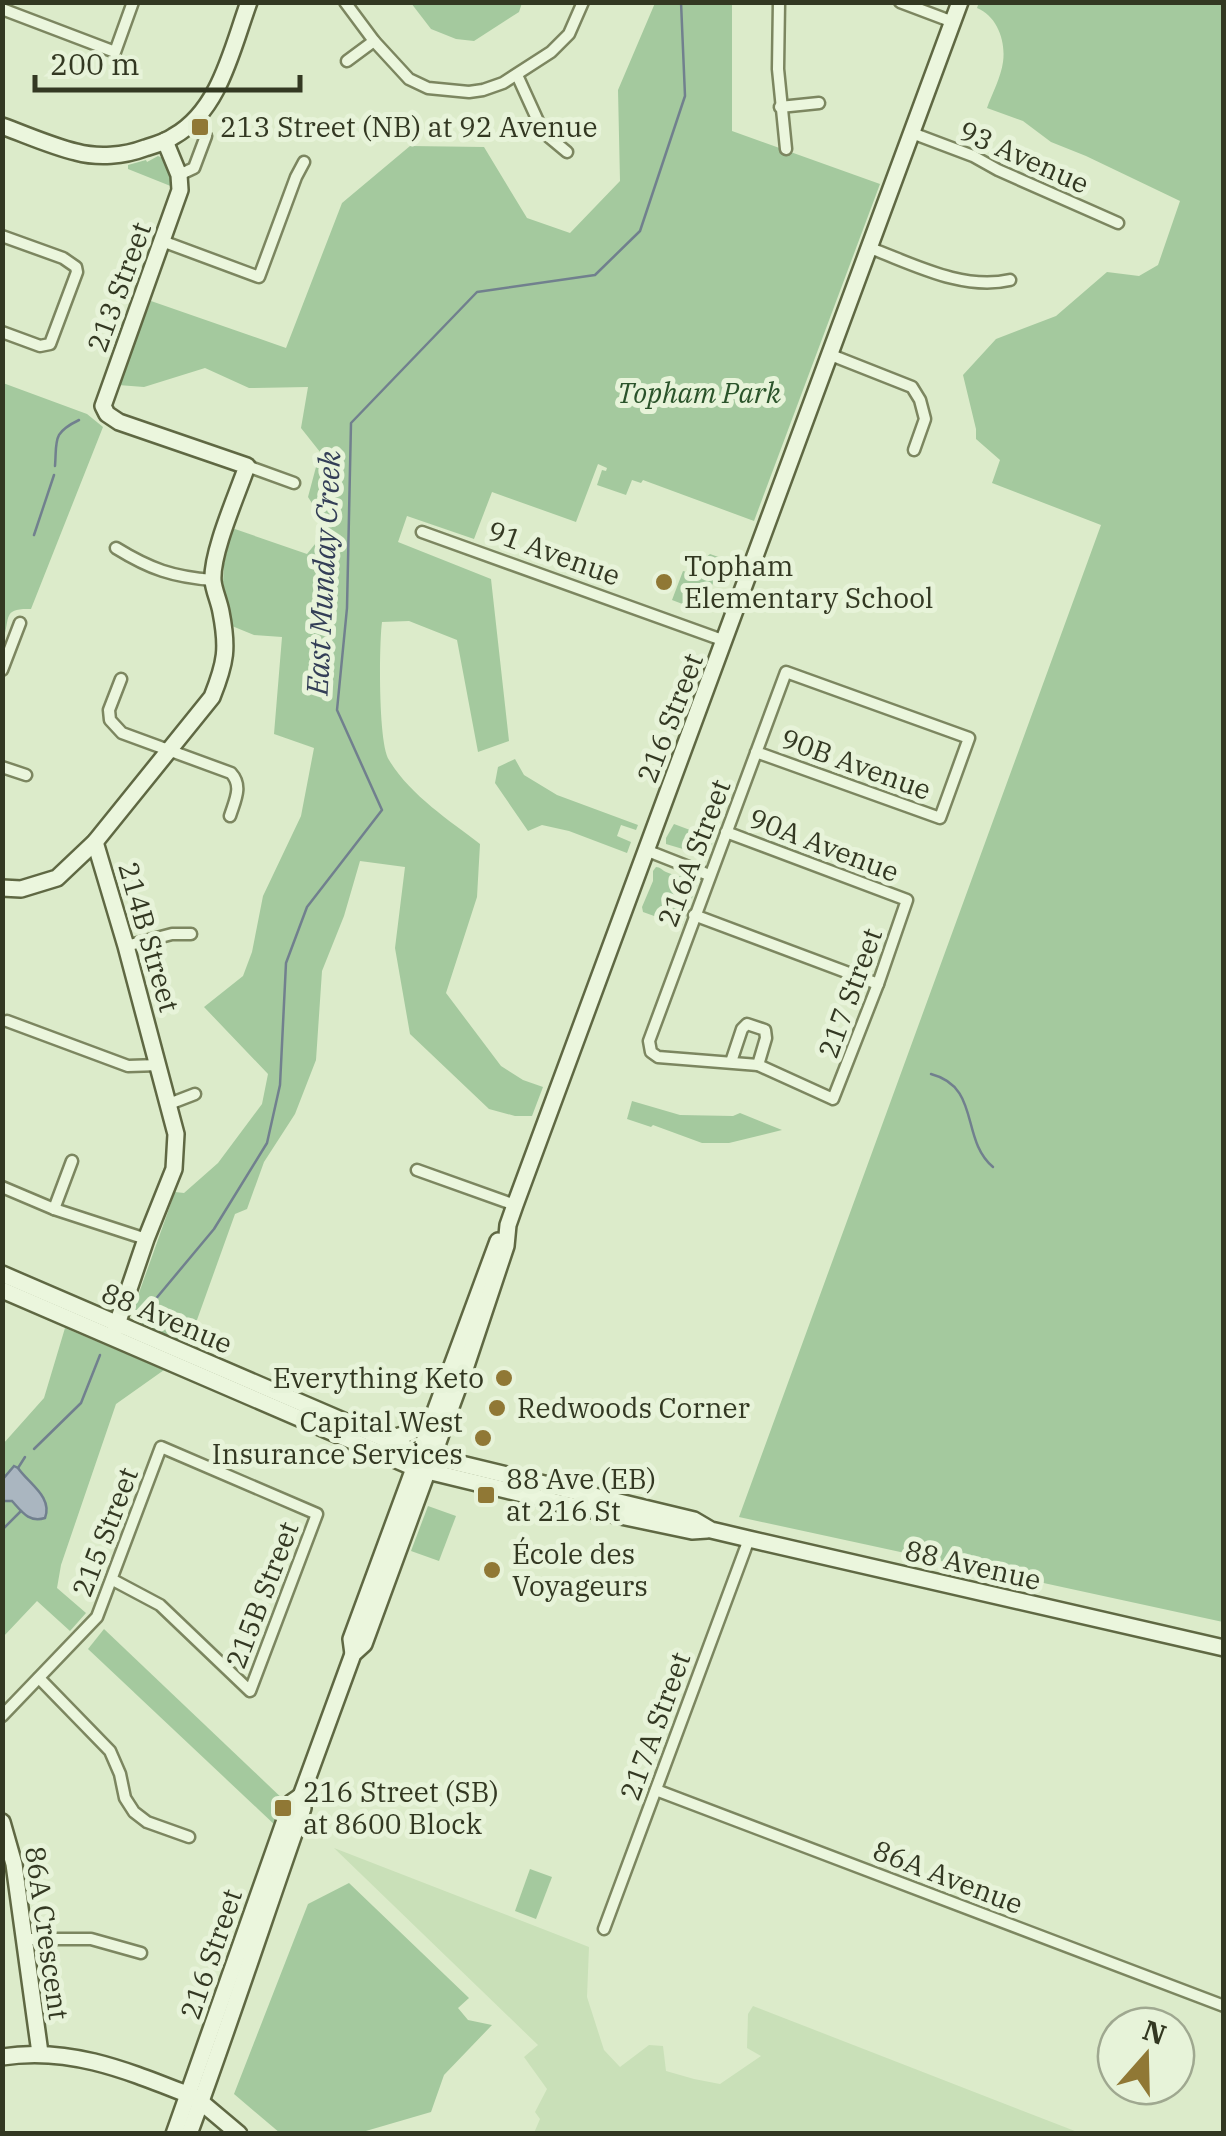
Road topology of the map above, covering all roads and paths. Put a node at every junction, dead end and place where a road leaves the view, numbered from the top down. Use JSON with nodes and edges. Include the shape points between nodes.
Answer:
{"nodes":[{"id":1,"x":134,"y":2,"type":"edge"},
{"id":2,"x":249,"y":2,"type":"edge"},
{"id":3,"x":345,"y":2,"type":"edge"},
{"id":4,"x":582,"y":2,"type":"edge"},
{"id":5,"x":779,"y":2,"type":"edge"},
{"id":6,"x":900,"y":2,"type":"edge"},
{"id":7,"x":960,"y":2,"type":"edge"},
{"id":8,"x":2,"y":9,"type":"edge"},
{"id":9,"x":953,"y":22,"type":"junction"},
{"id":10,"x":374,"y":41,"type":"junction"},
{"id":11,"x":347,"y":61,"type":"dead end"},
{"id":12,"x":517,"y":75,"type":"junction"},
{"id":13,"x":819,"y":103,"type":"dead end"},
{"id":14,"x":780,"y":107,"type":"junction"},
{"id":15,"x":2,"y":126,"type":"edge"},
{"id":16,"x":912,"y":133,"type":"junction"},
{"id":17,"x":206,"y":136,"type":"dead end"},
{"id":18,"x":165,"y":141,"type":"junction"},
{"id":19,"x":786,"y":149,"type":"dead end"},
{"id":20,"x":567,"y":152,"type":"dead end"},
{"id":21,"x":304,"y":162,"type":"dead end"},
{"id":22,"x":179,"y":175,"type":"junction"},
{"id":23,"x":1118,"y":223,"type":"dead end"},
{"id":24,"x":2,"y":236,"type":"edge"},
{"id":25,"x":162,"y":241,"type":"junction"},
{"id":26,"x":870,"y":248,"type":"junction"},
{"id":27,"x":1010,"y":280,"type":"dead end"},
{"id":28,"x":2,"y":332,"type":"edge"},
{"id":29,"x":830,"y":355,"type":"junction"},
{"id":30,"x":914,"y":450,"type":"dead end"},
{"id":31,"x":247,"y":466,"type":"junction"},
{"id":32,"x":294,"y":483,"type":"dead end"},
{"id":33,"x":422,"y":532,"type":"dead end"},
{"id":34,"x":116,"y":548,"type":"dead end"},
{"id":35,"x":213,"y":580,"type":"junction"},
{"id":36,"x":20,"y":623,"type":"dead end"},
{"id":37,"x":726,"y":641,"type":"junction"},
{"id":38,"x":2,"y":670,"type":"edge"},
{"id":39,"x":121,"y":679,"type":"dead end"},
{"id":40,"x":170,"y":750,"type":"junction"},
{"id":41,"x":756,"y":752,"type":"junction"},
{"id":42,"x":2,"y":767,"type":"edge"},
{"id":43,"x":26,"y":775,"type":"dead end"},
{"id":44,"x":230,"y":816,"type":"dead end"},
{"id":45,"x":940,"y":818,"type":"joint"},
{"id":46,"x":726,"y":832,"type":"junction"},
{"id":47,"x":95,"y":842,"type":"junction"},
{"id":48,"x":648,"y":851,"type":"junction"},
{"id":49,"x":709,"y":875,"type":"junction"},
{"id":50,"x":2,"y":888,"type":"edge"},
{"id":51,"x":908,"y":900,"type":"joint"},
{"id":52,"x":694,"y":914,"type":"junction"},
{"id":53,"x":191,"y":934,"type":"dead end"},
{"id":54,"x":126,"y":946,"type":"junction"},
{"id":55,"x":878,"y":984,"type":"junction"},
{"id":56,"x":7,"y":1021,"type":"dead end"},
{"id":57,"x":731,"y":1062,"type":"junction"},
{"id":58,"x":159,"y":1065,"type":"junction"},
{"id":59,"x":758,"y":1065,"type":"junction"},
{"id":60,"x":195,"y":1094,"type":"dead end"},
{"id":61,"x":168,"y":1104,"type":"junction"},
{"id":62,"x":72,"y":1161,"type":"dead end"},
{"id":63,"x":417,"y":1170,"type":"dead end"},
{"id":64,"x":2,"y":1187,"type":"edge"},
{"id":65,"x":516,"y":1206,"type":"junction"},
{"id":66,"x":54,"y":1209,"type":"junction"},
{"id":67,"x":508,"y":1225,"type":"junction"},
{"id":68,"x":146,"y":1239,"type":"junction"},
{"id":69,"x":2,"y":1274,"type":"edge"},
{"id":70,"x":2,"y":1290,"type":"edge"},
{"id":71,"x":115,"y":1331,"type":"junction"},
{"id":72,"x":431,"y":1421,"type":"junction"},
{"id":73,"x":386,"y":1440,"type":"junction"},
{"id":74,"x":161,"y":1447,"type":"joint"},
{"id":75,"x":424,"y":1463,"type":"junction"},
{"id":76,"x":749,"y":1539,"type":"junction"},
{"id":77,"x":112,"y":1580,"type":"junction"},
{"id":78,"x":1224,"y":1648,"type":"edge"},
{"id":79,"x":39,"y":1678,"type":"junction"},
{"id":80,"x":2,"y":1716,"type":"edge"},
{"id":81,"x":656,"y":1790,"type":"junction"},
{"id":82,"x":2,"y":1822,"type":"edge"},
{"id":83,"x":189,"y":1837,"type":"dead end"},
{"id":84,"x":604,"y":1929,"type":"dead end"},
{"id":85,"x":24,"y":1939,"type":"junction"},
{"id":86,"x":142,"y":1953,"type":"dead end"},
{"id":87,"x":1224,"y":2006,"type":"edge"},
{"id":88,"x":40,"y":2053,"type":"junction"},
{"id":89,"x":2,"y":2057,"type":"edge"},
{"id":90,"x":195,"y":2098,"type":"junction"},
{"id":91,"x":174,"y":2134,"type":"edge"},
{"id":92,"x":189,"y":2134,"type":"edge"},
{"id":93,"x":239,"y":2134,"type":"edge"}],
"edges":[{"from":1,"to":8,"type":"street","via":[[115,52]]},
{"from":2,"to":18,"type":"main road","via":[[214,94]]},
{"from":3,"to":10,"type":"street"},
{"from":4,"to":12,"type":"street","via":[[564,40]]},
{"from":5,"to":14,"type":"street"},
{"from":6,"to":9,"type":"street"},
{"from":7,"to":9,"type":"main road","name":"216 Street"},
{"from":9,"to":16,"type":"main road","name":"216 Street"},
{"from":10,"to":11,"type":"street"},
{"from":10,"to":12,"type":"street","via":[[409,79],[428,88],[474,92]]},
{"from":12,"to":20,"type":"street","via":[[544,132]]},
{"from":13,"to":14,"type":"street"},
{"from":14,"to":19,"type":"street"},
{"from":15,"to":18,"type":"main road","via":[[74,152],[107,156]]},
{"from":16,"to":23,"type":"street","name":"93 Avenue"},
{"from":16,"to":26,"type":"main road","name":"216 Street"},
{"from":17,"to":22,"type":"street","name":"213 Street","via":[[194,168]]},
{"from":18,"to":22,"type":"main road"},
{"from":21,"to":25,"type":"street","via":[[259,277]]},
{"from":22,"to":25,"type":"main road","name":"213 Street"},
{"from":24,"to":28,"type":"street","via":[[63,258],[77,272],[50,344]]},
{"from":25,"to":31,"type":"main road","name":"213 Street","via":[[104,410],[119,422]]},
{"from":26,"to":27,"type":"street","via":[[962,281]]},
{"from":26,"to":29,"type":"main road","name":"216 Street"},
{"from":29,"to":30,"type":"street","via":[[912,387],[925,419]]},
{"from":29,"to":37,"type":"main road","name":"216 Street"},
{"from":31,"to":32,"type":"street"},
{"from":31,"to":35,"type":"main road","name":"214B Street"},
{"from":33,"to":37,"type":"street","name":"91 Avenue"},
{"from":34,"to":35,"type":"street","via":[[180,577]]},
{"from":35,"to":40,"type":"main road","name":"214B Street","via":[[227,649],[222,672]]},
{"from":36,"to":38,"type":"street"},
{"from":37,"to":48,"type":"main road","name":"216 Street"},
{"from":39,"to":40,"type":"street","via":[[110,720],[122,732]]},
{"from":40,"to":44,"type":"street","via":[[235,776],[238,793]]},
{"from":40,"to":47,"type":"main road","name":"214B Street"},
{"from":41,"to":45,"type":"street","name":"90B Avenue"},
{"from":41,"to":45,"type":"street","name":"216A Street","via":[[786,672],[969,738]]},
{"from":41,"to":46,"type":"street","name":"216A Street"},
{"from":42,"to":43,"type":"street"},
{"from":46,"to":49,"type":"street","name":"216A Street"},
{"from":46,"to":51,"type":"street","name":"90A Avenue"},
{"from":47,"to":50,"type":"main road","via":[[58,878]]},
{"from":47,"to":54,"type":"main road","name":"214B Street"},
{"from":48,"to":49,"type":"street"},
{"from":48,"to":65,"type":"main road","name":"216 Street"},
{"from":49,"to":52,"type":"street","name":"216A Street"},
{"from":51,"to":55,"type":"street","name":"217 Street"},
{"from":52,"to":55,"type":"street"},
{"from":52,"to":57,"type":"street","name":"216A Street","via":[[649,1040],[658,1057]]},
{"from":53,"to":54,"type":"street"},
{"from":54,"to":58,"type":"main road","name":"214B Street"},
{"from":55,"to":59,"type":"street","name":"217 Street","via":[[833,1100]]},
{"from":56,"to":58,"type":"street","via":[[128,1066]]},
{"from":57,"to":59,"type":"street"},
{"from":57,"to":59,"type":"street","via":[[747,1024],[765,1030]]},
{"from":58,"to":61,"type":"main road","name":"214B Street"},
{"from":60,"to":61,"type":"street"},
{"from":61,"to":68,"type":"main road","name":"214B Street","via":[[176,1134],[174,1168]]},
{"from":62,"to":66,"type":"street"},
{"from":63,"to":65,"type":"street"},
{"from":64,"to":66,"type":"street"},
{"from":65,"to":67,"type":"main road","name":"216 Street"},
{"from":66,"to":68,"type":"street"},
{"from":67,"to":72,"type":"main road","name":"216 Street"},
{"from":67,"to":75,"type":"main road","name":"216 Street","via":[[506,1246]]},
{"from":68,"to":71,"type":"main road","name":"214B Street"},
{"from":69,"to":71,"type":"main road","name":"88 Avenue"},
{"from":70,"to":71,"type":"main road","name":"88 Avenue"},
{"from":71,"to":73,"type":"main road","name":"88 Avenue"},
{"from":71,"to":75,"type":"main road","name":"88 Avenue"},
{"from":72,"to":73,"type":"main road"},
{"from":72,"to":75,"type":"main road","name":"216 Street"},
{"from":73,"to":75,"type":"main road","name":"88 Avenue"},
{"from":74,"to":77,"type":"street","name":"215 Street"},
{"from":74,"to":77,"type":"street","name":"215B Street","via":[[317,1514],[250,1691],[160,1605]]},
{"from":75,"to":76,"type":"main road","name":"88 Avenue","via":[[694,1520]]},
{"from":75,"to":90,"type":"main road","name":"216 Street","via":[[351,1639],[353,1654],[301,1796],[291,1803],[252,1909]]},
{"from":76,"to":78,"type":"main road","name":"88 Avenue"},
{"from":76,"to":81,"type":"street","name":"217A Street"},
{"from":77,"to":79,"type":"street","name":"215 Street","via":[[98,1617]]},
{"from":79,"to":80,"type":"street","name":"215 Street"},
{"from":79,"to":83,"type":"street","via":[[110,1751],[134,1812]]},
{"from":81,"to":84,"type":"street","name":"217A Street"},
{"from":81,"to":87,"type":"street","name":"86A Avenue"},
{"from":82,"to":85,"type":"main road","name":"86A Crescent"},
{"from":85,"to":86,"type":"street","via":[[91,1939]]},
{"from":85,"to":88,"type":"main road","name":"86A Crescent"},
{"from":88,"to":89,"type":"main road"},
{"from":88,"to":90,"type":"main road","via":[[93,2060]]},
{"from":90,"to":91,"type":"main road","name":"216 Street"},
{"from":90,"to":92,"type":"main road","name":"216 Street"},
{"from":90,"to":93,"type":"main road"}]}
